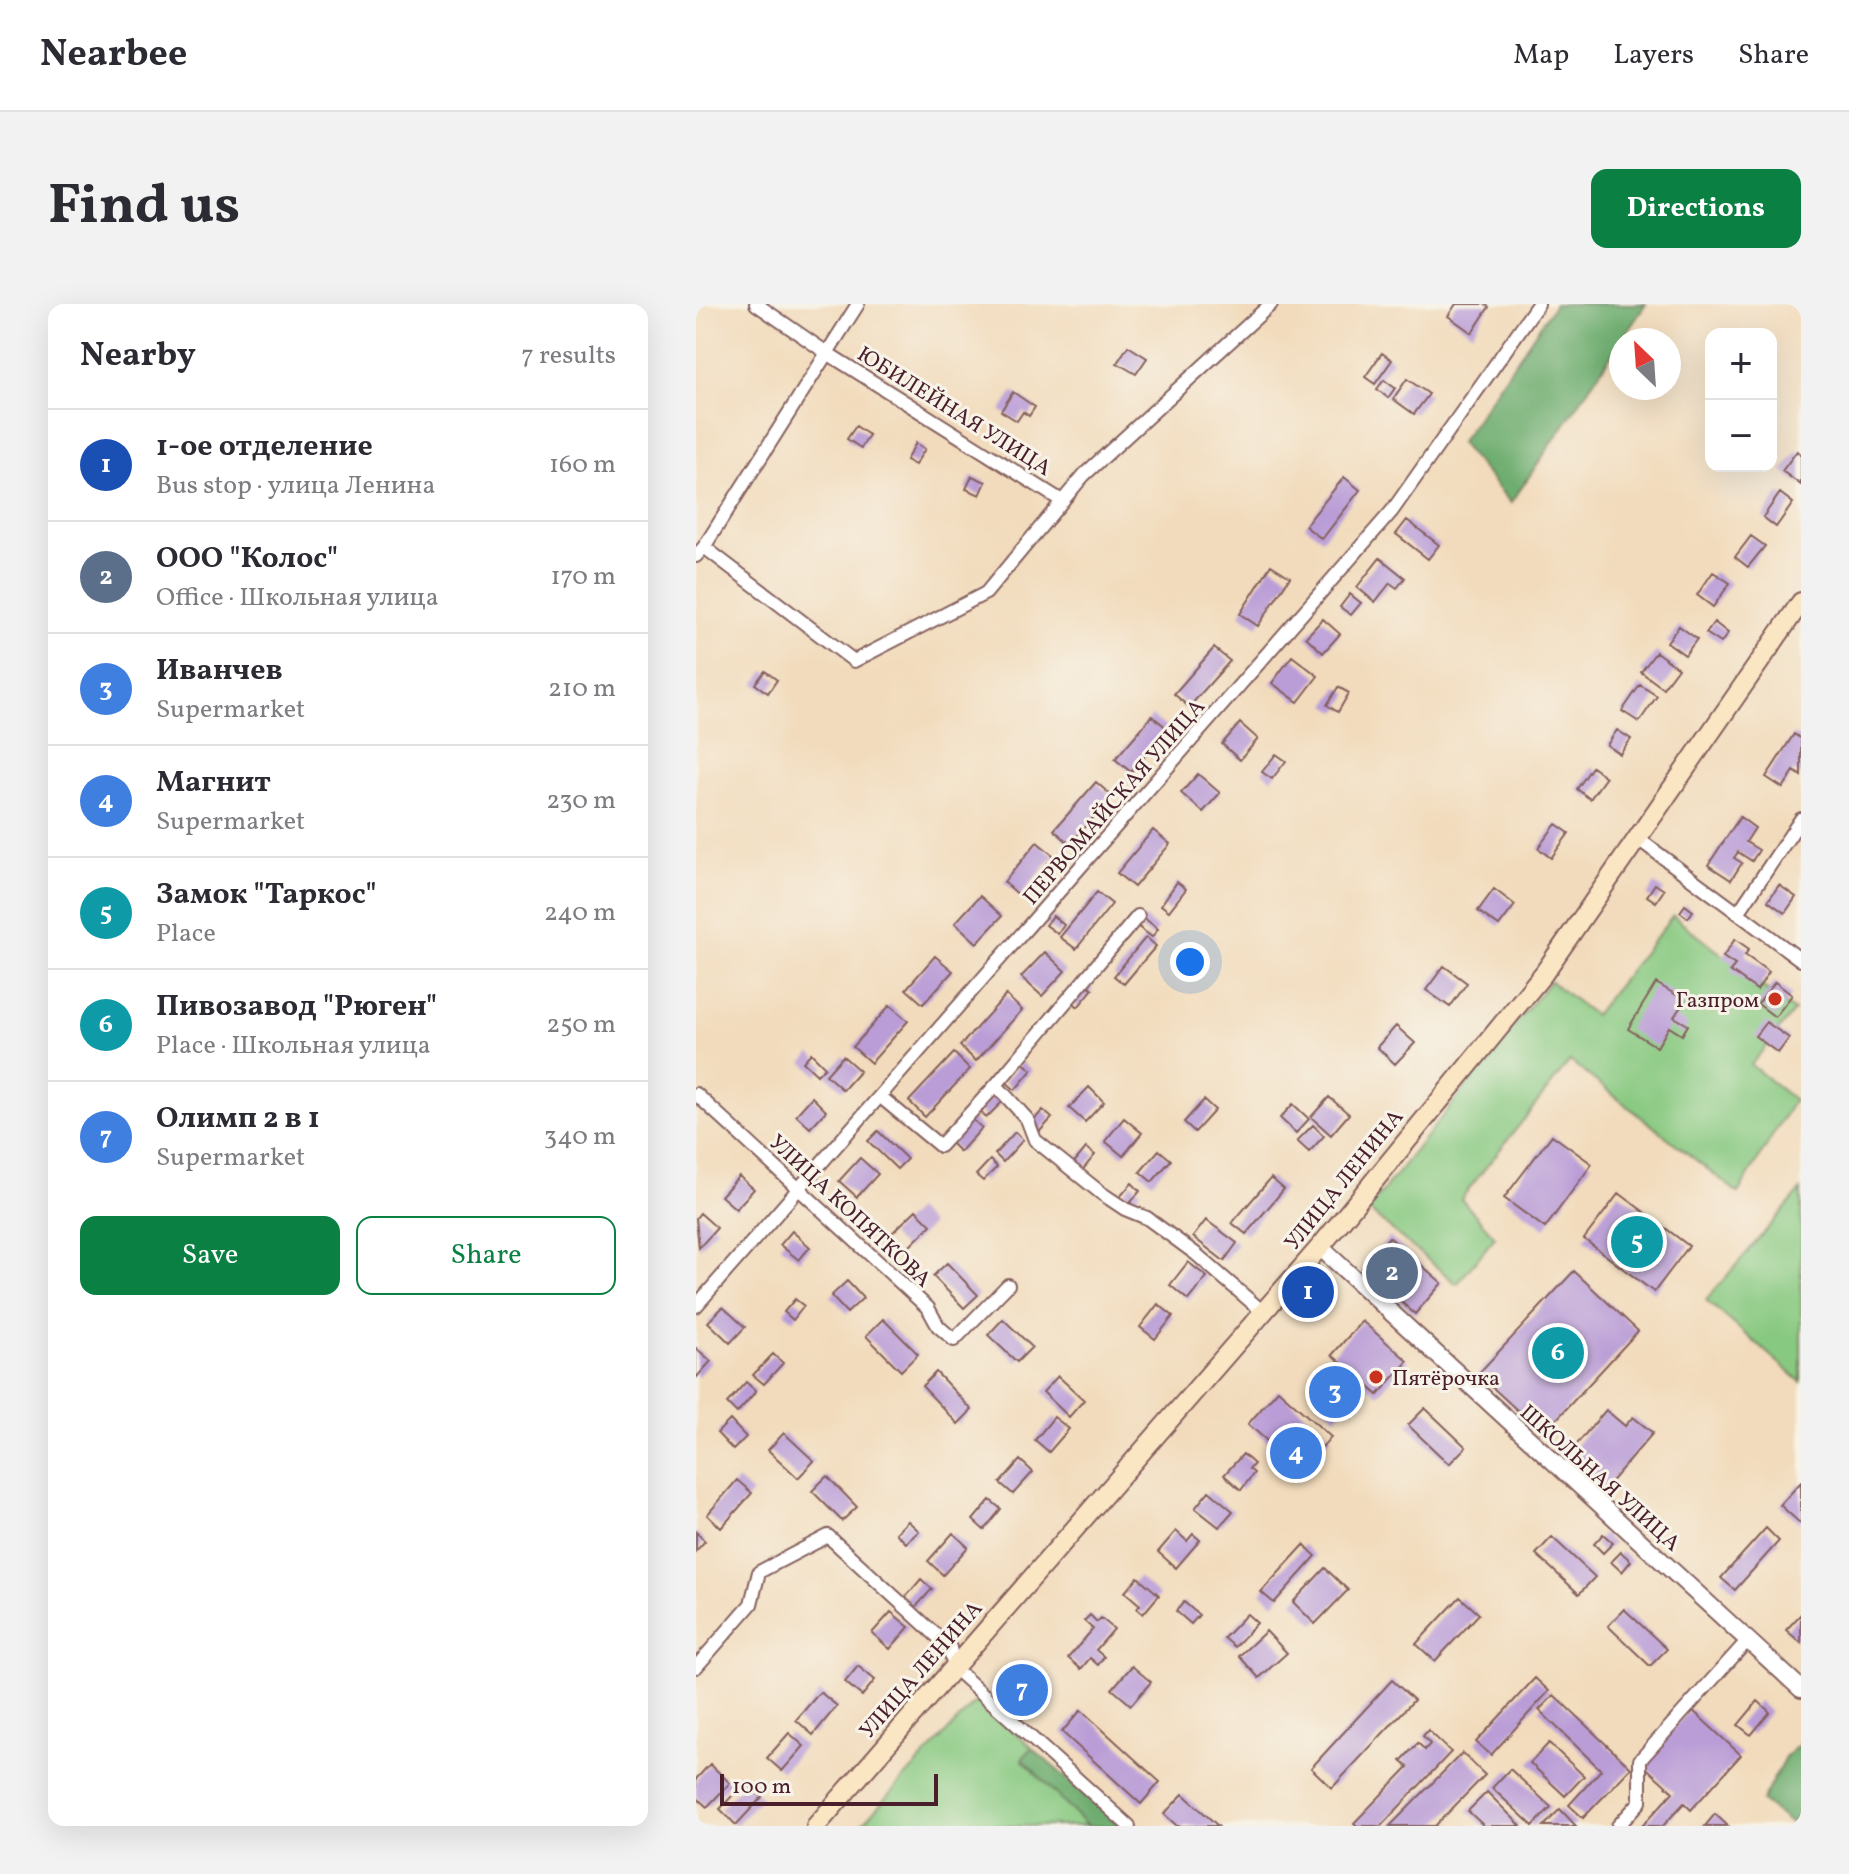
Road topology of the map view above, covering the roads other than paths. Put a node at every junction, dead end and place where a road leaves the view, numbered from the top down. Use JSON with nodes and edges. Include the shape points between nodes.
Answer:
{"nodes":[{"id":1,"x":756,"y":304,"type":"edge"},
{"id":2,"x":858,"y":304,"type":"edge"},
{"id":3,"x":1271,"y":304,"type":"edge"},
{"id":4,"x":1538,"y":304,"type":"edge"},
{"id":5,"x":827,"y":353,"type":"junction"},
{"id":6,"x":1062,"y":501,"type":"junction"},
{"id":7,"x":700,"y":551,"type":"edge"},
{"id":8,"x":1801,"y":602,"type":"edge"},
{"id":9,"x":1801,"y":819,"type":"edge"},
{"id":10,"x":1637,"y":838,"type":"junction"},
{"id":11,"x":1738,"y":913,"type":"junction"},
{"id":12,"x":1138,"y":916,"type":"dead end"},
{"id":13,"x":1801,"y":960,"type":"edge"},
{"id":14,"x":996,"y":1085,"type":"junction"},
{"id":15,"x":696,"y":1094,"type":"edge"},
{"id":16,"x":882,"y":1098,"type":"junction"},
{"id":17,"x":800,"y":1191,"type":"junction"},
{"id":18,"x":1320,"y":1247,"type":"junction"},
{"id":19,"x":1008,"y":1285,"type":"dead end"},
{"id":20,"x":696,"y":1306,"type":"edge"},
{"id":21,"x":1263,"y":1312,"type":"junction"},
{"id":22,"x":1748,"y":1640,"type":"junction"},
{"id":23,"x":696,"y":1667,"type":"edge"},
{"id":24,"x":954,"y":1668,"type":"junction"},
{"id":25,"x":1801,"y":1689,"type":"edge"},
{"id":26,"x":816,"y":1826,"type":"edge"},
{"id":27,"x":1129,"y":1826,"type":"edge"},
{"id":28,"x":1618,"y":1826,"type":"edge"}],
"edges":[{"from":1,"to":5,"type":"street","name":"ЮБИЛЕЙНАЯ УЛИЦА"},
{"from":2,"to":5,"type":"street","name":"ЮБИЛЕЙНАЯ УЛИЦА"},
{"from":3,"to":6,"type":"street","name":"ЮБИЛЕЙНАЯ УЛИЦА"},
{"from":4,"to":16,"type":"street","name":"ПЕРВОМАЙСКАЯ УЛИЦА","via":[[1392,511]]},
{"from":5,"to":6,"type":"street","name":"ЮБИЛЕЙНАЯ УЛИЦА"},
{"from":5,"to":7,"type":"street","name":"ЮБИЛЕЙНАЯ УЛИЦА"},
{"from":6,"to":7,"type":"street","name":"ЮБИЛЕЙНАЯ УЛИЦА","via":[[986,593],[854,661]]},
{"from":8,"to":10,"type":"main road","name":"УЛИЦА ЛЕНИНА"},
{"from":9,"to":11,"type":"street"},
{"from":10,"to":11,"type":"street"},
{"from":10,"to":18,"type":"main road","name":"УЛИЦА ЛЕНИНА","via":[[1544,973]]},
{"from":11,"to":13,"type":"street"},
{"from":12,"to":14,"type":"street"},
{"from":14,"to":16,"type":"street","via":[[940,1146]]},
{"from":14,"to":21,"type":"street","via":[[1027,1119],[1035,1140],[1101,1193],[1196,1254]]},
{"from":15,"to":17,"type":"street","name":"УЛИЦА КОПЯТКОВА"},
{"from":16,"to":17,"type":"street","name":"ПЕРВОМАЙСКАЯ УЛИЦА"},
{"from":17,"to":19,"type":"street","name":"УЛИЦА КОПЯТКОВА","via":[[928,1308],[954,1340]]},
{"from":17,"to":20,"type":"street","name":"ПЕРВОМАЙСКАЯ УЛИЦА"},
{"from":18,"to":21,"type":"main road","name":"УЛИЦА ЛЕНИНА"},
{"from":18,"to":22,"type":"street","name":"ШКОЛЬНАЯ УЛИЦА"},
{"from":21,"to":24,"type":"main road","name":"УЛИЦА ЛЕНИНА"},
{"from":22,"to":25,"type":"street","name":"ШКОЛЬНАЯ УЛИЦА"},
{"from":22,"to":28,"type":"street","via":[[1640,1760],[1640,1802]]},
{"from":23,"to":24,"type":"street","via":[[751,1604],[759,1572],[828,1536],[950,1648]]},
{"from":24,"to":26,"type":"main road","name":"УЛИЦА ЛЕНИНА"},
{"from":24,"to":27,"type":"street"}]}
